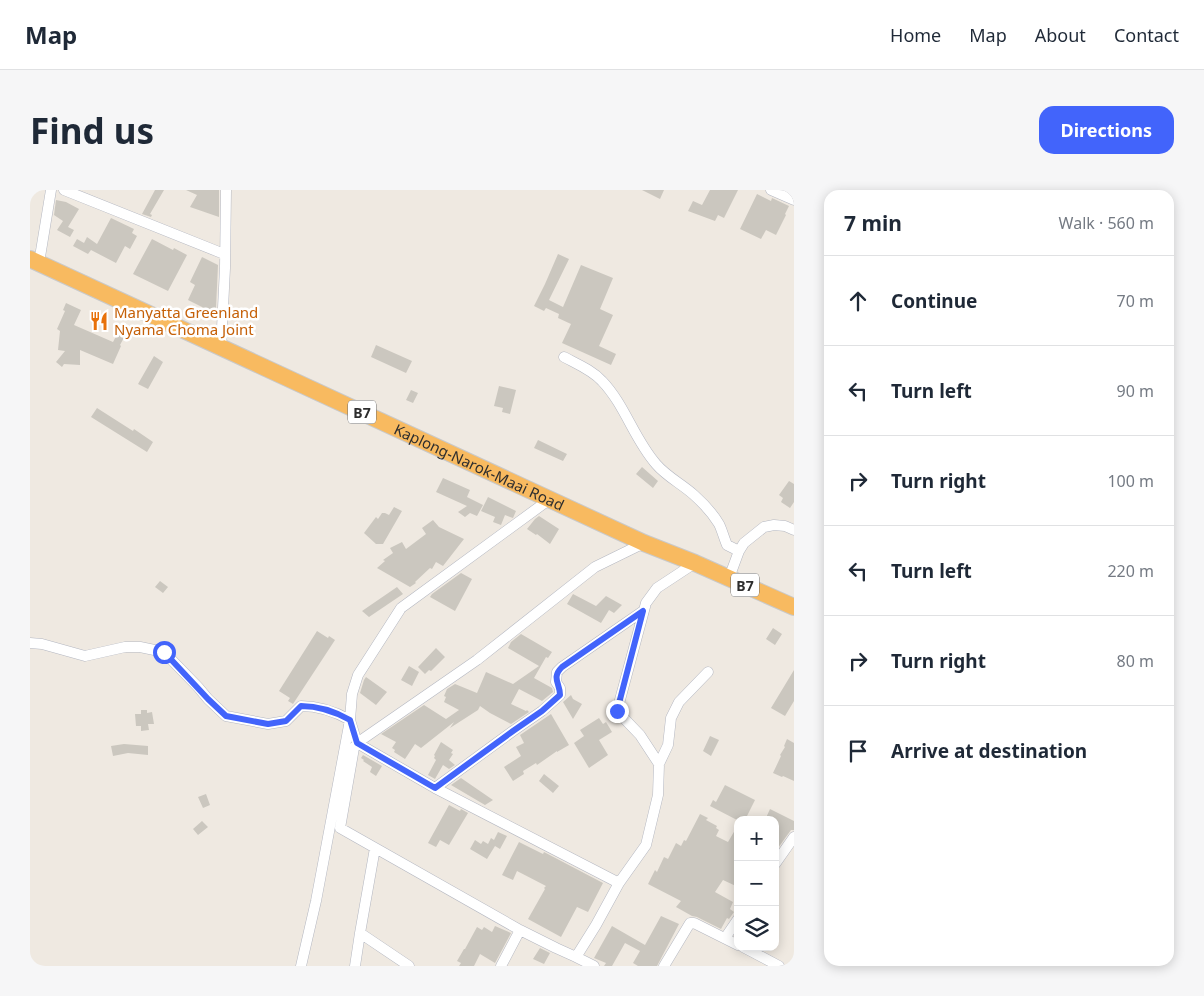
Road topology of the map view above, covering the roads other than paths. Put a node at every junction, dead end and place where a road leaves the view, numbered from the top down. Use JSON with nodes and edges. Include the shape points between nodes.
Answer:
{"nodes":[{"id":1,"x":51,"y":190,"type":"edge"},
{"id":2,"x":64,"y":190,"type":"edge"},
{"id":3,"x":226,"y":190,"type":"edge"},
{"id":4,"x":771,"y":190,"type":"edge"},
{"id":5,"x":794,"y":200,"type":"edge"},
{"id":6,"x":224,"y":254,"type":"junction"},
{"id":7,"x":35,"y":261,"type":"edge"},
{"id":8,"x":221,"y":348,"type":"junction"},
{"id":9,"x":564,"y":357,"type":"dead end"},
{"id":10,"x":550,"y":499,"type":"junction"},
{"id":11,"x":794,"y":530,"type":"edge"},
{"id":12,"x":644,"y":543,"type":"junction"},
{"id":13,"x":738,"y":551,"type":"junction"},
{"id":14,"x":695,"y":563,"type":"junction"},
{"id":15,"x":729,"y":578,"type":"junction"},
{"id":16,"x":794,"y":607,"type":"edge"},
{"id":17,"x":643,"y":611,"type":"junction"},
{"id":18,"x":30,"y":643,"type":"edge"},
{"id":19,"x":708,"y":672,"type":"dead end"},
{"id":20,"x":350,"y":720,"type":"junction"},
{"id":21,"x":357,"y":743,"type":"junction"},
{"id":22,"x":658,"y":764,"type":"junction"},
{"id":23,"x":435,"y":788,"type":"junction"},
{"id":24,"x":794,"y":837,"type":"edge"},
{"id":25,"x":375,"y":848,"type":"junction"},
{"id":26,"x":777,"y":861,"type":"edge"},
{"id":27,"x":619,"y":883,"type":"junction"},
{"id":28,"x":734,"y":924,"type":"edge"},
{"id":29,"x":520,"y":930,"type":"junction"},
{"id":30,"x":360,"y":933,"type":"junction"},
{"id":31,"x":724,"y":938,"type":"junction"},
{"id":32,"x":734,"y":943,"type":"edge"},
{"id":33,"x":751,"y":951,"type":"edge"},
{"id":34,"x":576,"y":957,"type":"junction"},
{"id":35,"x":301,"y":966,"type":"edge"},
{"id":36,"x":355,"y":966,"type":"edge"},
{"id":37,"x":410,"y":966,"type":"edge"},
{"id":38,"x":501,"y":966,"type":"edge"},
{"id":39,"x":594,"y":966,"type":"edge"},
{"id":40,"x":664,"y":966,"type":"edge"},
{"id":41,"x":779,"y":966,"type":"edge"}],
"edges":[{"from":1,"to":7,"type":"street"},
{"from":2,"to":6,"type":"street"},
{"from":3,"to":6,"type":"street"},
{"from":4,"to":5,"type":"street"},
{"from":6,"to":8,"type":"street"},
{"from":7,"to":8,"type":"highway","name":"Kaplong-Narok-Maai Road","number":"B7"},
{"from":8,"to":10,"type":"highway","name":"Kaplong-Narok-Maai Road","number":"B7"},
{"from":9,"to":13,"type":"street","via":[[601,380],[655,464],[706,507],[719,524],[727,545]]},
{"from":10,"to":12,"type":"highway","name":"Kaplong-Narok-Maai Road","number":"B7"},
{"from":10,"to":20,"type":"street","via":[[401,608],[358,675],[352,694]]},
{"from":11,"to":13,"type":"street","via":[[785,526],[764,527]]},
{"from":12,"to":14,"type":"highway","name":"Kaplong-Narok-Maai Road","number":"B7"},
{"from":12,"to":21,"type":"street","via":[[595,567],[477,660]]},
{"from":13,"to":15,"type":"street"},
{"from":14,"to":15,"type":"highway","name":"Kaplong-Narok-Maai Road","number":"B7"},
{"from":14,"to":17,"type":"street","via":[[657,588]]},
{"from":15,"to":16,"type":"highway","name":"Kaplong-Narok-Maai Road","number":"B7"},
{"from":17,"to":22,"type":"street","via":[[617,711],[640,735]]},
{"from":17,"to":23,"type":"street","via":[[562,667],[557,672],[556,682],[560,695],[542,711]]},
{"from":18,"to":20,"type":"street","via":[[85,656],[125,647],[164,652],[226,716],[268,724],[286,721],[301,706],[313,706]]},
{"from":19,"to":22,"type":"street","via":[[679,702],[671,718],[668,745]]},
{"from":20,"to":21,"type":"street"},
{"from":20,"to":35,"type":"street"},
{"from":21,"to":23,"type":"street"},
{"from":21,"to":25,"type":"street","via":[[340,828]]},
{"from":22,"to":27,"type":"street","via":[[658,795],[646,845]]},
{"from":23,"to":27,"type":"street"},
{"from":24,"to":26,"type":"street"},
{"from":25,"to":29,"type":"street"},
{"from":25,"to":30,"type":"street"},
{"from":27,"to":34,"type":"street"},
{"from":28,"to":31,"type":"street"},
{"from":29,"to":34,"type":"street"},
{"from":29,"to":38,"type":"street"},
{"from":30,"to":36,"type":"street"},
{"from":30,"to":37,"type":"street"},
{"from":31,"to":32,"type":"street"},
{"from":31,"to":40,"type":"street","via":[[690,923]]},
{"from":33,"to":41,"type":"street"},
{"from":34,"to":39,"type":"street"}]}
